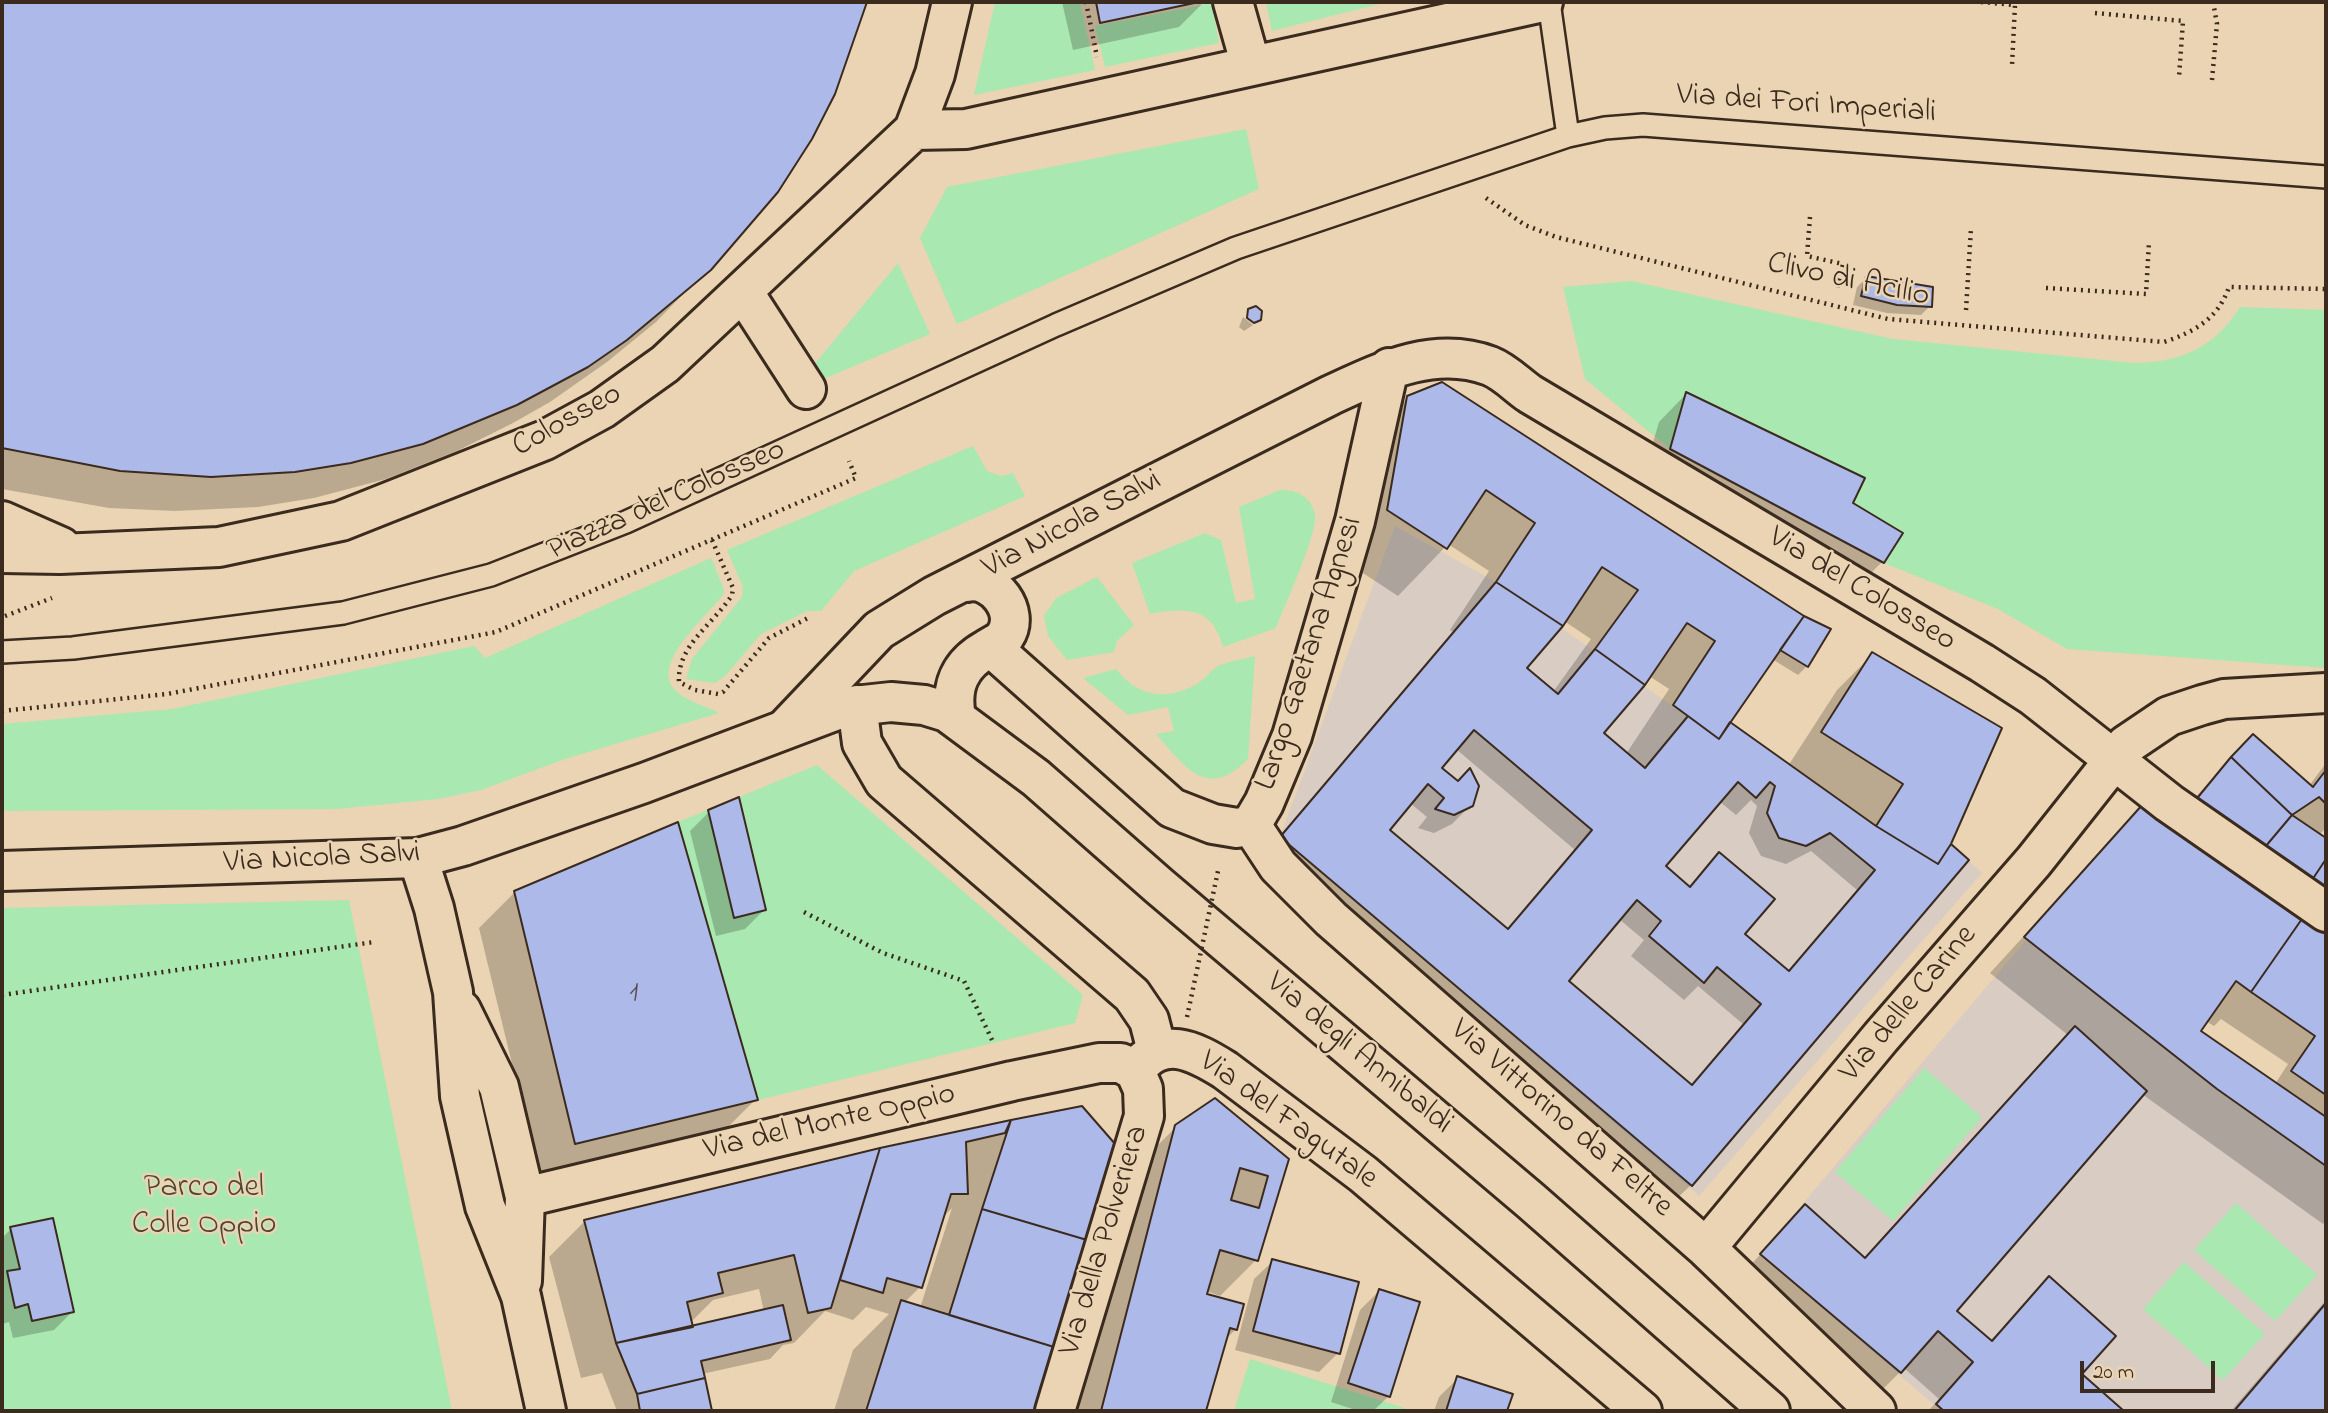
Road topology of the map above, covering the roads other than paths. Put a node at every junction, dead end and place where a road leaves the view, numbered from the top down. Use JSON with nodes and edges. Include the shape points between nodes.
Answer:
{"nodes":[{"id":1,"x":952,"y":2,"type":"edge"},
{"id":2,"x":1233,"y":2,"type":"edge"},
{"id":3,"x":1543,"y":2,"type":"edge"},
{"id":4,"x":1549,"y":2,"type":"edge"},
{"id":5,"x":1251,"y":66,"type":"junction"},
{"id":6,"x":914,"y":130,"type":"junction"},
{"id":7,"x":1568,"y":136,"type":"junction"},
{"id":8,"x":2326,"y":177,"type":"edge"},
{"id":9,"x":1295,"y":226,"type":"joint"},
{"id":10,"x":744,"y":293,"type":"junction"},
{"id":11,"x":1389,"y":368,"type":"junction"},
{"id":12,"x":806,"y":389,"type":"dead end"},
{"id":13,"x":2,"y":521,"type":"edge"},
{"id":14,"x":2,"y":553,"type":"edge"},
{"id":15,"x":77,"y":553,"type":"junction"},
{"id":16,"x":967,"y":582,"type":"junction"},
{"id":17,"x":996,"y":644,"type":"junction"},
{"id":18,"x":2,"y":652,"type":"edge"},
{"id":19,"x":2326,"y":693,"type":"edge"},
{"id":20,"x":857,"y":705,"type":"junction"},
{"id":21,"x":948,"y":713,"type":"junction"},
{"id":22,"x":787,"y":727,"type":"junction"},
{"id":23,"x":2113,"y":761,"type":"junction"},
{"id":24,"x":1251,"y":825,"type":"junction"},
{"id":25,"x":418,"y":858,"type":"junction"},
{"id":26,"x":2,"y":871,"type":"edge"},
{"id":27,"x":2326,"y":912,"type":"edge"},
{"id":28,"x":453,"y":992,"type":"junction"},
{"id":29,"x":1146,"y":1061,"type":"junction"},
{"id":30,"x":525,"y":1197,"type":"junction"},
{"id":31,"x":1706,"y":1248,"type":"junction"},
{"id":32,"x":522,"y":1296,"type":"junction"},
{"id":33,"x":546,"y":1411,"type":"edge"},
{"id":34,"x":1055,"y":1411,"type":"edge"},
{"id":35,"x":1642,"y":1411,"type":"edge"},
{"id":36,"x":1770,"y":1411,"type":"edge"},
{"id":37,"x":1876,"y":1411,"type":"edge"}],
"edges":[{"from":1,"to":6,"type":"street","name":"Colosseo","via":[[935,74]]},
{"from":2,"to":5,"type":"street"},
{"from":3,"to":5,"type":"street"},
{"from":4,"to":7,"type":"lane"},
{"from":5,"to":6,"type":"street","via":[[1103,83],[966,129]]},
{"from":6,"to":10,"type":"street","name":"Colosseo"},
{"from":7,"to":8,"type":"lane","name":"Via dei Fori Imperiali","via":[[1643,125]]},
{"from":7,"to":9,"type":"lane","name":"Via dei Fori Imperiali"},
{"from":9,"to":18,"type":"lane","name":"Piazza del Colosseo","via":[[1172,273],[677,499],[491,575],[343,613],[73,648]]},
{"from":10,"to":12,"type":"street"},
{"from":10,"to":15,"type":"street","name":"Colosseo","via":[[665,364],[602,409],[545,440],[461,475],[341,521],[219,547]]},
{"from":11,"to":16,"type":"street","name":"Via Nicola Salvi","via":[[996,562]]},
{"from":11,"to":23,"type":"street","name":"Via del Colosseo","via":[[1440,357],[1492,367],[2004,676]]},
{"from":11,"to":24,"type":"street","name":"Largo Gaetana Agnesi","via":[[1355,522],[1292,736],[1265,803]]},
{"from":13,"to":15,"type":"street"},
{"from":14,"to":15,"type":"street","name":"Colosseo"},
{"from":16,"to":17,"type":"street","via":[[992,588],[1007,606],[1009,628]]},
{"from":16,"to":22,"type":"street","name":"Via Nicola Salvi","via":[[934,596],[879,630]]},
{"from":17,"to":21,"type":"street","via":[[971,659],[959,674]]},
{"from":17,"to":24,"type":"street","name":"Largo Gaetana Agnesi","via":[[1172,808],[1213,824]]},
{"from":19,"to":23,"type":"street","via":[[2244,697],[2202,705],[2153,726]]},
{"from":20,"to":21,"type":"street","name":"Via Nicola Salvi","via":[[900,702]]},
{"from":20,"to":22,"type":"street","name":"Via Nicola Salvi"},
{"from":20,"to":29,"type":"street","name":"Via del Fagutale","via":[[862,743],[884,782],[1132,995],[1149,1020]]},
{"from":21,"to":36,"type":"street","name":"Via degli Annibaldi","via":[[1036,778]]},
{"from":22,"to":25,"type":"street","name":"Via Nicola Salvi","via":[[644,783]]},
{"from":23,"to":27,"type":"street","name":"Via del Colosseo"},
{"from":23,"to":31,"type":"street","name":"Via delle Carine"},
{"from":24,"to":31,"type":"street","name":"Via Vittorino da Feltre","via":[[1278,866],[1331,919]]},
{"from":25,"to":26,"type":"street","name":"Via Nicola Salvi"},
{"from":25,"to":28,"type":"street"},
{"from":28,"to":30,"type":"street","via":[[499,1087]]},
{"from":28,"to":32,"type":"street","via":[[460,1096],[482,1194]]},
{"from":29,"to":30,"type":"street","name":"Via del Monte Oppio","via":[[1013,1081]]},
{"from":29,"to":34,"type":"street","name":"Via della Polveriera","via":[[1144,1116]]},
{"from":29,"to":35,"type":"street","name":"Via del Fagutale","via":[[1179,1048],[1191,1051],[1255,1090],[1383,1191]]},
{"from":30,"to":32,"type":"street"},
{"from":31,"to":37,"type":"street","name":"Via Vittorino da Feltre"},
{"from":32,"to":33,"type":"street"}]}
